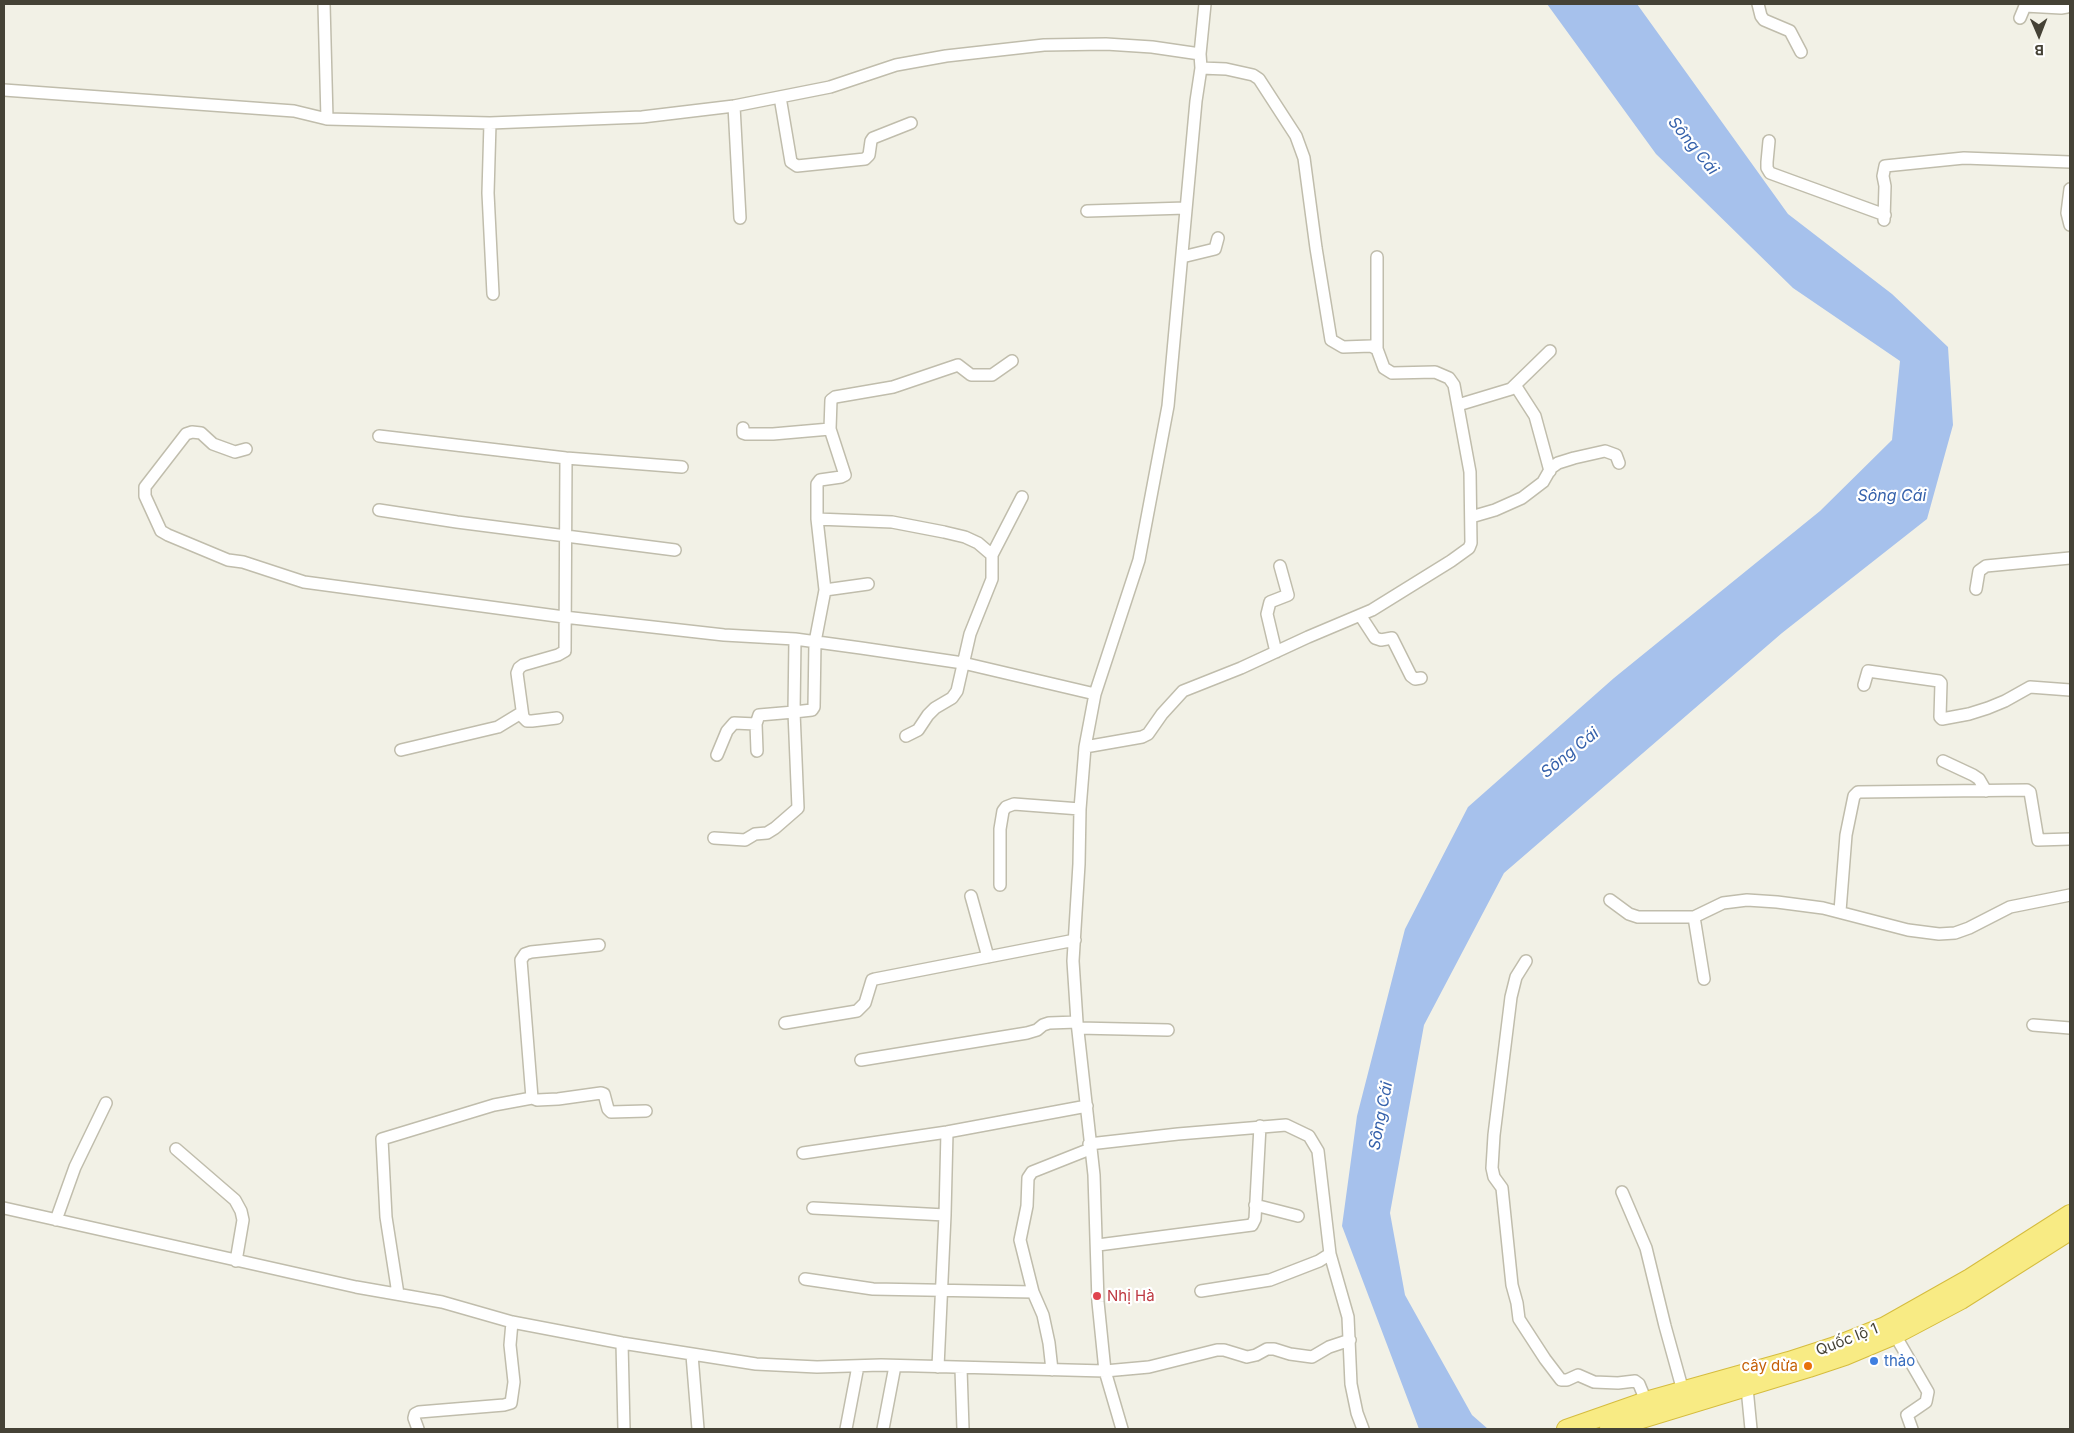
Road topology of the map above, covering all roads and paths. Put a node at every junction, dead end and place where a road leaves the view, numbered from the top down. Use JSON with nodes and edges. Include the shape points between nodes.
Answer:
{"nodes":[{"id":1,"x":324,"y":4,"type":"edge"},
{"id":2,"x":1206,"y":4,"type":"edge"},
{"id":3,"x":1758,"y":4,"type":"edge"},
{"id":4,"x":2069,"y":4,"type":"edge"},
{"id":5,"x":2020,"y":18,"type":"dead end"},
{"id":6,"x":1801,"y":52,"type":"dead end"},
{"id":7,"x":1200,"y":54,"type":"junction"},
{"id":8,"x":1201,"y":68,"type":"junction"},
{"id":9,"x":4,"y":90,"type":"edge"},
{"id":10,"x":780,"y":97,"type":"junction"},
{"id":11,"x":734,"y":106,"type":"junction"},
{"id":12,"x":327,"y":119,"type":"junction"},
{"id":13,"x":490,"y":123,"type":"junction"},
{"id":14,"x":911,"y":123,"type":"dead end"},
{"id":15,"x":1769,"y":141,"type":"dead end"},
{"id":16,"x":2070,"y":162,"type":"edge"},
{"id":17,"x":2070,"y":189,"type":"edge"},
{"id":18,"x":1186,"y":208,"type":"junction"},
{"id":19,"x":1087,"y":210,"type":"dead end"},
{"id":20,"x":740,"y":218,"type":"dead end"},
{"id":21,"x":2070,"y":225,"type":"edge"},
{"id":22,"x":1218,"y":238,"type":"dead end"},
{"id":23,"x":1182,"y":257,"type":"junction"},
{"id":24,"x":1377,"y":257,"type":"dead end"},
{"id":25,"x":492,"y":294,"type":"dead end"},
{"id":26,"x":1377,"y":349,"type":"junction"},
{"id":27,"x":1550,"y":351,"type":"dead end"},
{"id":28,"x":1012,"y":361,"type":"dead end"},
{"id":29,"x":1515,"y":385,"type":"junction"},
{"id":30,"x":1458,"y":405,"type":"junction"},
{"id":31,"x":743,"y":428,"type":"dead end"},
{"id":32,"x":830,"y":429,"type":"junction"},
{"id":33,"x":379,"y":436,"type":"dead end"},
{"id":34,"x":246,"y":449,"type":"dead end"},
{"id":35,"x":566,"y":458,"type":"junction"},
{"id":36,"x":1619,"y":463,"type":"dead end"},
{"id":37,"x":682,"y":467,"type":"dead end"},
{"id":38,"x":1550,"y":471,"type":"junction"},
{"id":39,"x":1022,"y":497,"type":"dead end"},
{"id":40,"x":379,"y":510,"type":"dead end"},
{"id":41,"x":1471,"y":517,"type":"junction"},
{"id":42,"x":817,"y":519,"type":"junction"},
{"id":43,"x":564,"y":535,"type":"junction"},
{"id":44,"x":675,"y":550,"type":"dead end"},
{"id":45,"x":992,"y":555,"type":"junction"},
{"id":46,"x":2070,"y":558,"type":"edge"},
{"id":47,"x":1280,"y":566,"type":"dead end"},
{"id":48,"x":868,"y":584,"type":"dead end"},
{"id":49,"x":1976,"y":589,"type":"dead end"},
{"id":50,"x":824,"y":590,"type":"junction"},
{"id":51,"x":1360,"y":615,"type":"junction"},
{"id":52,"x":564,"y":617,"type":"junction"},
{"id":53,"x":796,"y":639,"type":"junction"},
{"id":54,"x":815,"y":642,"type":"junction"},
{"id":55,"x":1276,"y":652,"type":"junction"},
{"id":56,"x":963,"y":663,"type":"junction"},
{"id":57,"x":1421,"y":678,"type":"dead end"},
{"id":58,"x":1864,"y":685,"type":"dead end"},
{"id":59,"x":2070,"y":690,"type":"edge"},
{"id":60,"x":1095,"y":694,"type":"junction"},
{"id":61,"x":794,"y":712,"type":"junction"},
{"id":62,"x":522,"y":713,"type":"junction"},
{"id":63,"x":557,"y":718,"type":"dead end"},
{"id":64,"x":756,"y":724,"type":"junction"},
{"id":65,"x":906,"y":736,"type":"dead end"},
{"id":66,"x":1085,"y":747,"type":"junction"},
{"id":67,"x":401,"y":750,"type":"dead end"},
{"id":68,"x":757,"y":750,"type":"dead end"},
{"id":69,"x":717,"y":755,"type":"dead end"},
{"id":70,"x":1943,"y":762,"type":"dead end"},
{"id":71,"x":1986,"y":791,"type":"junction"},
{"id":72,"x":1080,"y":809,"type":"junction"},
{"id":73,"x":714,"y":838,"type":"dead end"},
{"id":74,"x":2070,"y":839,"type":"edge"},
{"id":75,"x":1000,"y":885,"type":"dead end"},
{"id":76,"x":2070,"y":895,"type":"edge"},
{"id":77,"x":971,"y":896,"type":"dead end"},
{"id":78,"x":1610,"y":900,"type":"dead end"},
{"id":79,"x":1840,"y":911,"type":"junction"},
{"id":80,"x":1694,"y":917,"type":"junction"},
{"id":81,"x":1074,"y":940,"type":"junction"},
{"id":82,"x":599,"y":945,"type":"dead end"},
{"id":83,"x":988,"y":957,"type":"junction"},
{"id":84,"x":1526,"y":961,"type":"dead end"},
{"id":85,"x":1704,"y":979,"type":"dead end"},
{"id":86,"x":785,"y":1023,"type":"dead end"},
{"id":87,"x":1077,"y":1025,"type":"junction"},
{"id":88,"x":2033,"y":1025,"type":"dead end"},
{"id":89,"x":2070,"y":1028,"type":"edge"},
{"id":90,"x":1168,"y":1030,"type":"dead end"},
{"id":91,"x":861,"y":1060,"type":"dead end"},
{"id":92,"x":532,"y":1098,"type":"junction"},
{"id":93,"x":106,"y":1103,"type":"dead end"},
{"id":94,"x":1087,"y":1106,"type":"junction"},
{"id":95,"x":646,"y":1111,"type":"dead end"},
{"id":96,"x":1260,"y":1126,"type":"junction"},
{"id":97,"x":947,"y":1132,"type":"junction"},
{"id":98,"x":1090,"y":1146,"type":"junction"},
{"id":99,"x":176,"y":1149,"type":"dead end"},
{"id":100,"x":803,"y":1153,"type":"dead end"},
{"id":101,"x":1622,"y":1192,"type":"dead end"},
{"id":102,"x":1255,"y":1205,"type":"junction"},
{"id":103,"x":4,"y":1208,"type":"edge"},
{"id":104,"x":813,"y":1208,"type":"dead end"},
{"id":105,"x":2070,"y":1214,"type":"edge"},
{"id":106,"x":946,"y":1215,"type":"junction"},
{"id":107,"x":1298,"y":1216,"type":"dead end"},
{"id":108,"x":56,"y":1220,"type":"junction"},
{"id":109,"x":2070,"y":1231,"type":"edge"},
{"id":110,"x":1098,"y":1244,"type":"junction"},
{"id":111,"x":1330,"y":1254,"type":"junction"},
{"id":112,"x":236,"y":1261,"type":"junction"},
{"id":113,"x":805,"y":1279,"type":"dead end"},
{"id":114,"x":942,"y":1289,"type":"junction"},
{"id":115,"x":1201,"y":1291,"type":"dead end"},
{"id":116,"x":1033,"y":1292,"type":"junction"},
{"id":117,"x":398,"y":1294,"type":"junction"},
{"id":118,"x":512,"y":1322,"type":"junction"},
{"id":119,"x":1895,"y":1336,"type":"junction"},
{"id":120,"x":1350,"y":1340,"type":"junction"},
{"id":121,"x":622,"y":1343,"type":"junction"},
{"id":122,"x":692,"y":1355,"type":"junction"},
{"id":123,"x":858,"y":1366,"type":"junction"},
{"id":124,"x":895,"y":1366,"type":"junction"},
{"id":125,"x":938,"y":1367,"type":"junction"},
{"id":126,"x":962,"y":1369,"type":"junction"},
{"id":127,"x":1052,"y":1370,"type":"junction"},
{"id":128,"x":1105,"y":1372,"type":"junction"},
{"id":129,"x":1747,"y":1388,"type":"junction"},
{"id":130,"x":1683,"y":1391,"type":"junction"},
{"id":131,"x":1646,"y":1401,"type":"junction"},
{"id":132,"x":1570,"y":1428,"type":"edge"},
{"id":133,"x":418,"y":1429,"type":"edge"},
{"id":134,"x":624,"y":1429,"type":"edge"},
{"id":135,"x":698,"y":1429,"type":"edge"},
{"id":136,"x":846,"y":1429,"type":"edge"},
{"id":137,"x":883,"y":1429,"type":"edge"},
{"id":138,"x":963,"y":1429,"type":"edge"},
{"id":139,"x":1122,"y":1429,"type":"edge"},
{"id":140,"x":1363,"y":1429,"type":"edge"},
{"id":141,"x":1609,"y":1429,"type":"edge"},
{"id":142,"x":1751,"y":1429,"type":"edge"},
{"id":143,"x":1912,"y":1429,"type":"edge"}],
"edges":[{"from":1,"to":12,"type":"street"},
{"from":2,"to":7,"type":"street"},
{"from":3,"to":6,"type":"street","via":[[1764,20],[1790,31]]},
{"from":4,"to":5,"type":"street","via":[[2066,8],[2025,6]]},
{"from":7,"to":8,"type":"street"},
{"from":7,"to":10,"type":"street","via":[[1152,46],[1044,45],[896,65],[830,87]]},
{"from":8,"to":18,"type":"street"},
{"from":8,"to":26,"type":"street","via":[[1253,74],[1287,120],[1304,158],[1331,340],[1343,347],[1371,346]]},
{"from":9,"to":12,"type":"street","via":[[286,110]]},
{"from":10,"to":11,"type":"street"},
{"from":10,"to":14,"type":"street","via":[[791,162],[797,166],[865,159],[870,156],[873,138]]},
{"from":11,"to":13,"type":"street","via":[[642,117]]},
{"from":11,"to":20,"type":"street"},
{"from":12,"to":13,"type":"street"},
{"from":13,"to":25,"type":"street","via":[[488,193]]},
{"from":15,"to":16,"type":"street","via":[[1767,168],[1770,173],[1884,217],[1885,166],[1964,158]]},
{"from":17,"to":21,"type":"street"},
{"from":18,"to":19,"type":"street"},
{"from":18,"to":23,"type":"street"},
{"from":22,"to":23,"type":"street","via":[[1215,249]]},
{"from":23,"to":60,"type":"street","via":[[1168,406],[1139,560]]},
{"from":24,"to":26,"type":"street"},
{"from":26,"to":30,"type":"street","via":[[1384,368],[1392,373],[1429,371],[1449,378],[1454,385]]},
{"from":27,"to":29,"type":"street"},
{"from":28,"to":32,"type":"street","via":[[986,376],[972,375],[958,365],[893,388],[835,397],[829,405]]},
{"from":29,"to":30,"type":"street","via":[[1504,392]]},
{"from":29,"to":38,"type":"street","via":[[1535,416]]},
{"from":30,"to":41,"type":"street","via":[[1470,472]]},
{"from":31,"to":32,"type":"street","via":[[746,434]]},
{"from":32,"to":42,"type":"street","via":[[845,475],[818,482]]},
{"from":33,"to":35,"type":"street"},
{"from":34,"to":52,"type":"street","via":[[235,452],[213,444],[201,433],[186,434],[145,487],[145,496],[161,530],[228,560],[304,582]]},
{"from":35,"to":37,"type":"street"},
{"from":35,"to":43,"type":"street"},
{"from":36,"to":38,"type":"street","via":[[1616,455],[1602,452],[1558,463]]},
{"from":38,"to":41,"type":"street","via":[[1543,482],[1522,498]]},
{"from":39,"to":45,"type":"street"},
{"from":40,"to":43,"type":"street"},
{"from":41,"to":51,"type":"street","via":[[1469,548]]},
{"from":42,"to":45,"type":"street","via":[[892,522],[944,532],[978,543]]},
{"from":42,"to":50,"type":"street"},
{"from":43,"to":44,"type":"street"},
{"from":43,"to":52,"type":"street"},
{"from":45,"to":56,"type":"street","via":[[992,579],[970,634]]},
{"from":46,"to":49,"type":"street","via":[[1986,566],[1979,571]]},
{"from":47,"to":55,"type":"street","via":[[1288,595],[1270,602],[1267,614]]},
{"from":48,"to":50,"type":"street"},
{"from":50,"to":54,"type":"street"},
{"from":51,"to":55,"type":"street"},
{"from":51,"to":57,"type":"street","via":[[1375,638],[1392,638],[1411,676],[1415,680]]},
{"from":52,"to":53,"type":"street","via":[[724,635]]},
{"from":52,"to":62,"type":"street","via":[[563,654],[519,668]]},
{"from":53,"to":54,"type":"street"},
{"from":53,"to":61,"type":"street"},
{"from":54,"to":56,"type":"street"},
{"from":54,"to":61,"type":"street","via":[[814,707]]},
{"from":55,"to":66,"type":"street","via":[[1183,691],[1142,737]]},
{"from":56,"to":60,"type":"street"},
{"from":56,"to":65,"type":"street","via":[[955,695],[935,708],[918,730]]},
{"from":58,"to":59,"type":"street","via":[[1868,671],[1939,681],[1942,719],[1988,708],[2030,687]]},
{"from":60,"to":66,"type":"street"},
{"from":61,"to":64,"type":"street","via":[[758,714]]},
{"from":61,"to":73,"type":"street","via":[[798,808],[767,833],[754,834],[745,840]]},
{"from":62,"to":63,"type":"street","via":[[527,721]]},
{"from":62,"to":67,"type":"street","via":[[498,727]]},
{"from":64,"to":68,"type":"street"},
{"from":64,"to":69,"type":"street","via":[[734,723]]},
{"from":66,"to":72,"type":"street"},
{"from":70,"to":71,"type":"street","via":[[1979,779]]},
{"from":71,"to":74,"type":"street","via":[[2029,791],[2038,840]]},
{"from":71,"to":79,"type":"street","via":[[1858,792],[1854,796],[1846,835]]},
{"from":72,"to":75,"type":"street","via":[[1014,804],[1006,807],[1000,829]]},
{"from":72,"to":81,"type":"street"},
{"from":76,"to":79,"type":"street","via":[[2010,908],[1955,933],[1908,930]]},
{"from":77,"to":83,"type":"street"},
{"from":78,"to":80,"type":"street","via":[[1638,917]]},
{"from":79,"to":80,"type":"street","via":[[1747,900],[1723,903]]},
{"from":80,"to":85,"type":"street"},
{"from":81,"to":83,"type":"street"},
{"from":81,"to":87,"type":"street"},
{"from":82,"to":92,"type":"street","via":[[531,952],[522,960]]},
{"from":83,"to":86,"type":"street","via":[[875,979],[865,1003],[857,1011]]},
{"from":84,"to":131,"type":"street","via":[[1516,976],[1511,998],[1492,1168],[1502,1188],[1512,1285],[1519,1319],[1561,1380],[1578,1375],[1600,1382],[1635,1380]]},
{"from":87,"to":90,"type":"street"},
{"from":87,"to":91,"type":"street","via":[[1049,1023],[1027,1033]]},
{"from":87,"to":94,"type":"street"},
{"from":88,"to":89,"type":"street"},
{"from":92,"to":95,"type":"street","via":[[558,1099],[601,1093],[611,1112]]},
{"from":92,"to":117,"type":"street","via":[[494,1104],[382,1139],[386,1217]]},
{"from":93,"to":108,"type":"street","via":[[75,1167]]},
{"from":94,"to":97,"type":"street"},
{"from":94,"to":98,"type":"street"},
{"from":96,"to":98,"type":"street"},
{"from":96,"to":102,"type":"street"},
{"from":96,"to":111,"type":"street","via":[[1286,1125],[1309,1136],[1314,1143],[1318,1151]]},
{"from":97,"to":100,"type":"street"},
{"from":97,"to":106,"type":"street"},
{"from":98,"to":110,"type":"street"},
{"from":98,"to":116,"type":"street","via":[[1032,1172],[1028,1178],[1027,1206],[1020,1240]]},
{"from":99,"to":112,"type":"street","via":[[235,1200],[242,1211]]},
{"from":101,"to":130,"type":"street","via":[[1646,1248]]},
{"from":102,"to":107,"type":"street"},
{"from":102,"to":110,"type":"street","via":[[1252,1225]]},
{"from":103,"to":108,"type":"street"},
{"from":104,"to":106,"type":"street"},
{"from":105,"to":130,"type":"highway","name":"Quốc lộ 1","via":[[1970,1278],[1885,1326],[1790,1361]]},
{"from":106,"to":114,"type":"street"},
{"from":108,"to":112,"type":"street"},
{"from":109,"to":119,"type":"highway","name":"Quốc lộ 1","via":[[1961,1300]]},
{"from":110,"to":128,"type":"street","via":[[1098,1302]]},
{"from":111,"to":115,"type":"street","via":[[1270,1280]]},
{"from":111,"to":120,"type":"street","via":[[1348,1317]]},
{"from":112,"to":117,"type":"street"},
{"from":113,"to":114,"type":"street","via":[[873,1289]]},
{"from":114,"to":116,"type":"street"},
{"from":114,"to":125,"type":"street"},
{"from":116,"to":127,"type":"street","via":[[1043,1315]]},
{"from":117,"to":118,"type":"street","via":[[442,1302]]},
{"from":118,"to":121,"type":"street"},
{"from":118,"to":133,"type":"street","via":[[510,1345],[514,1382],[511,1403],[419,1412],[414,1418]]},
{"from":119,"to":129,"type":"highway","name":"Quốc lộ 1"},
{"from":119,"to":143,"type":"street","via":[[1928,1392],[1926,1402],[1907,1415]]},
{"from":120,"to":128,"type":"street","via":[[1312,1356],[1274,1349],[1252,1356],[1216,1350],[1149,1367]]},
{"from":120,"to":140,"type":"street","via":[[1351,1384]]},
{"from":121,"to":122,"type":"street"},
{"from":121,"to":134,"type":"street"},
{"from":122,"to":123,"type":"street","via":[[774,1366]]},
{"from":122,"to":135,"type":"street"},
{"from":123,"to":124,"type":"street"},
{"from":123,"to":136,"type":"street"},
{"from":124,"to":125,"type":"street"},
{"from":124,"to":137,"type":"street"},
{"from":125,"to":126,"type":"street"},
{"from":126,"to":127,"type":"street"},
{"from":126,"to":138,"type":"street"},
{"from":127,"to":128,"type":"street"},
{"from":128,"to":139,"type":"street"},
{"from":129,"to":141,"type":"highway","name":"Quốc lộ 1"},
{"from":129,"to":142,"type":"street"},
{"from":130,"to":131,"type":"highway","name":"Quốc lộ 1"},
{"from":131,"to":132,"type":"highway","name":"Quốc lộ 1"}]}
